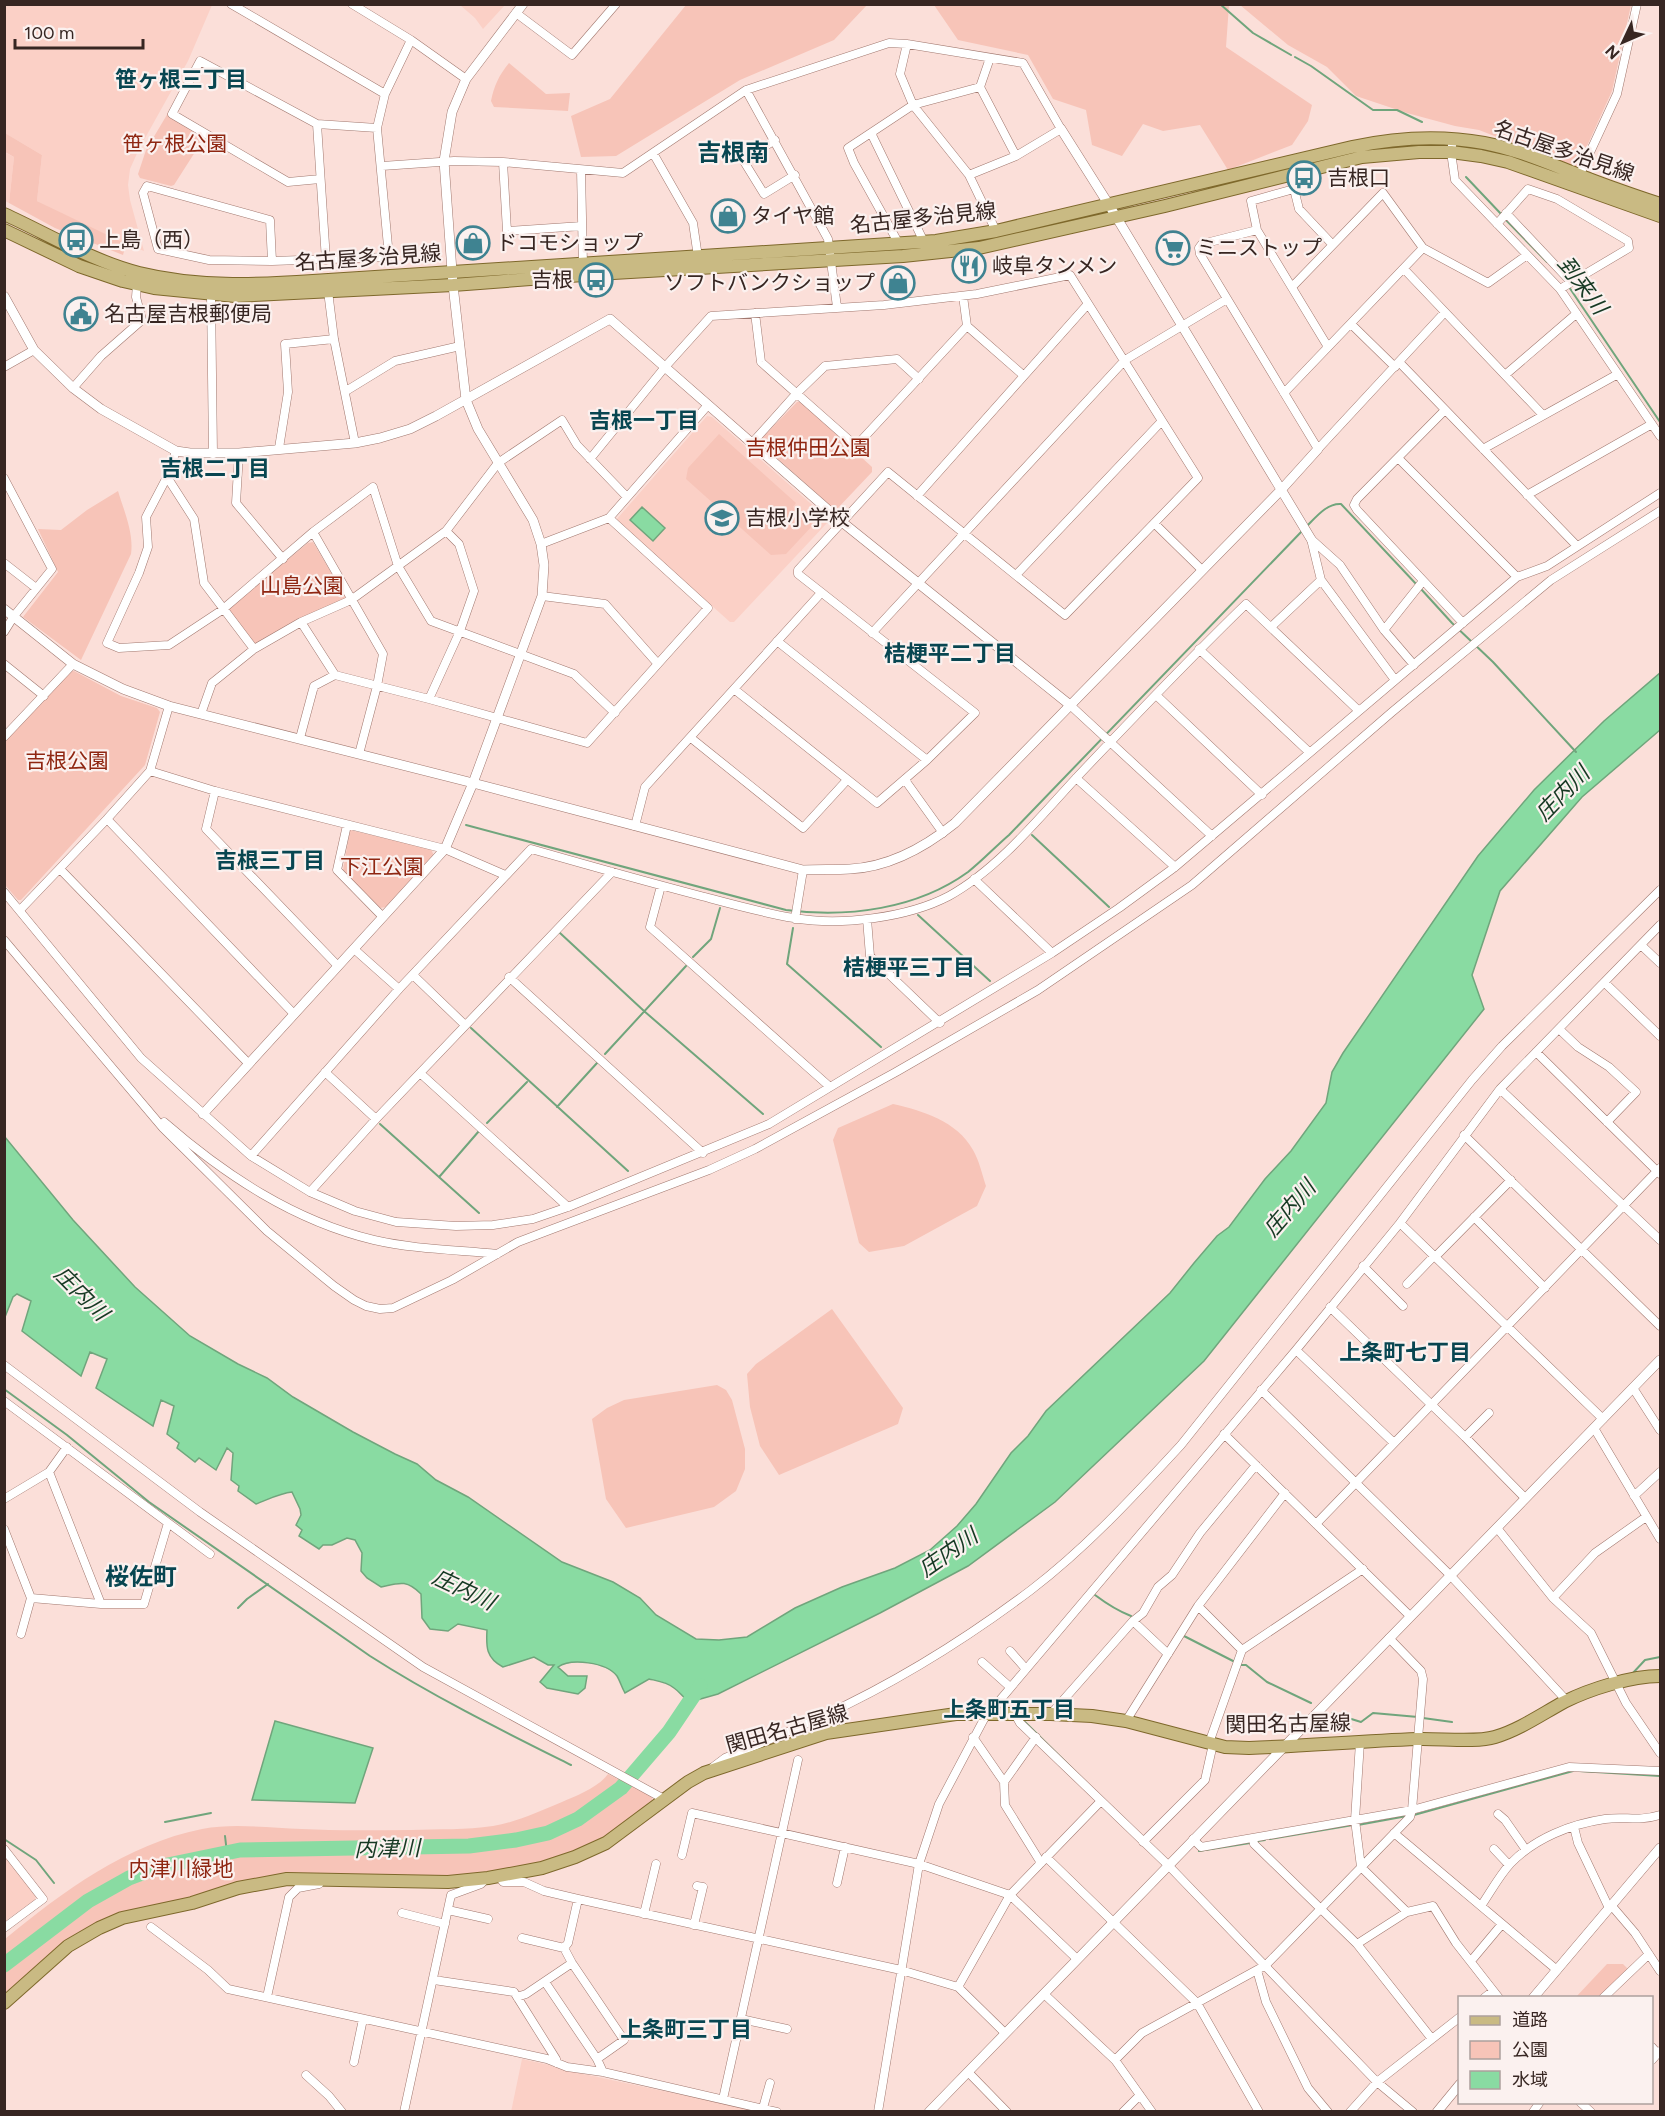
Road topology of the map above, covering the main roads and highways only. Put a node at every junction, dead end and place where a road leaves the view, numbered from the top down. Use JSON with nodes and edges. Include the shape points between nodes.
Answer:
{"nodes":[{"id":1,"x":1660,"y":204,"type":"edge"},
{"id":2,"x":4,"y":214,"type":"edge"},
{"id":3,"x":1660,"y":216,"type":"edge"},
{"id":4,"x":4,"y":230,"type":"edge"},
{"id":5,"x":831,"y":254,"type":"junction"},
{"id":6,"x":453,"y":279,"type":"junction"},
{"id":7,"x":1660,"y":1676,"type":"edge"},
{"id":8,"x":4,"y":2003,"type":"edge"}],
"edges":[{"from":1,"to":5,"type":"main road","name":"名古屋多治見線","via":[[1486,144],[1412,139],[1375,142],[996,231]]},
{"from":2,"to":6,"type":"main road","name":"名古屋多治見線","via":[[115,265],[204,283]]},
{"from":3,"to":5,"type":"main road","name":"名古屋多治見線","via":[[1508,162],[1419,152],[1362,157],[979,248]]},
{"from":4,"to":6,"type":"main road","name":"名古屋多治見線","via":[[79,266],[154,288],[211,295],[328,291]]},
{"from":5,"to":6,"type":"main road","name":"名古屋多治見線","via":[[596,274]]},
{"from":5,"to":6,"type":"main road","name":"名古屋多治見線","via":[[698,257]]},
{"from":7,"to":8,"type":"main road","name":"関田名古屋線","via":[[1637,1677],[1567,1701],[1494,1738],[1249,1748],[1211,1744],[1126,1721],[990,1713],[956,1714],[826,1733],[704,1773],[613,1839],[542,1868],[494,1877],[423,1882],[287,1879],[133,1914],[68,1946]]}]}
